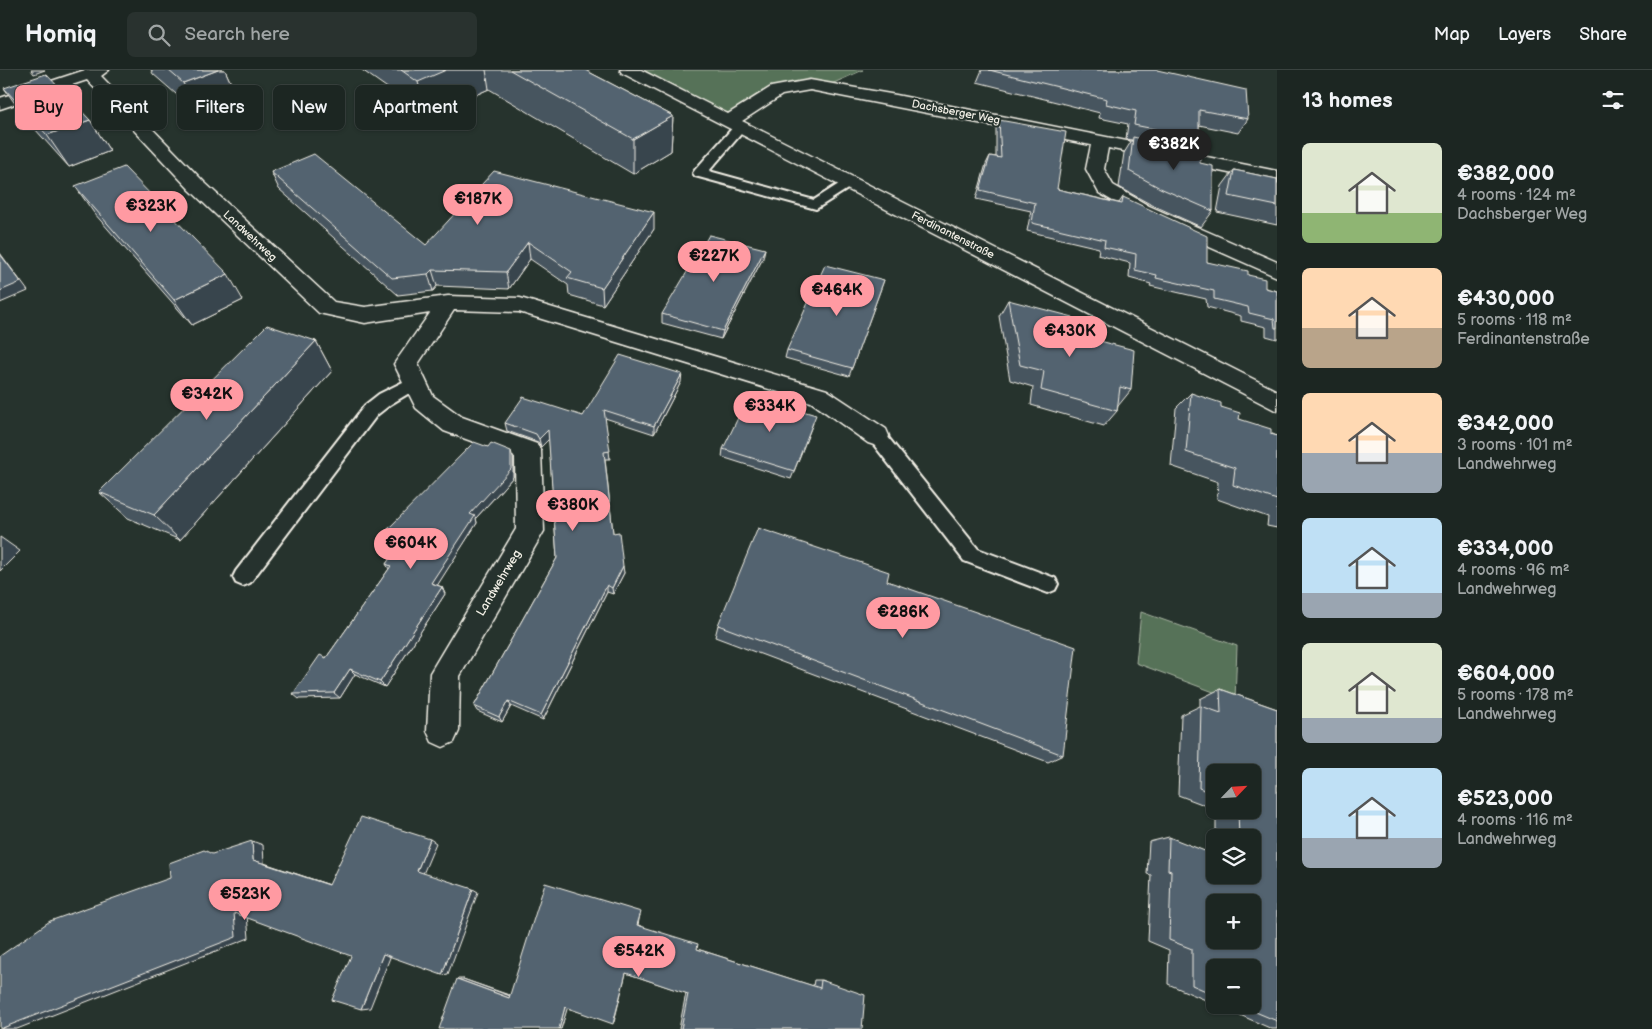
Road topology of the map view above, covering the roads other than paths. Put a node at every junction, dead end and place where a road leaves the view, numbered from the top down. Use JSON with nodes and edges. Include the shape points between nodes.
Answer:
{"nodes":[{"id":1,"x":628,"y":70,"type":"edge"},
{"id":2,"x":96,"y":72,"type":"edge"},
{"id":3,"x":0,"y":104,"type":"edge"},
{"id":4,"x":735,"y":124,"type":"junction"},
{"id":5,"x":1101,"y":141,"type":"junction"},
{"id":6,"x":1277,"y":177,"type":"edge"},
{"id":7,"x":850,"y":182,"type":"junction"},
{"id":8,"x":1277,"y":270,"type":"edge"},
{"id":9,"x":448,"y":303,"type":"junction"},
{"id":10,"x":415,"y":382,"type":"junction"},
{"id":11,"x":1277,"y":402,"type":"edge"},
{"id":12,"x":877,"y":436,"type":"joint"},
{"id":13,"x":243,"y":576,"type":"dead end"},
{"id":14,"x":1048,"y":584,"type":"dead end"},
{"id":15,"x":443,"y":731,"type":"dead end"}],
"edges":[{"from":1,"to":4,"type":"street","name":"Ferdinantenstraße"},
{"from":2,"to":3,"type":"street"},
{"from":2,"to":9,"type":"street","name":"Landwehrweg","via":[[197,186],[327,308],[364,314]]},
{"from":4,"to":5,"type":"street","name":"Dachsberger Weg","via":[[777,91],[810,85]]},
{"from":4,"to":7,"type":"street","name":"Ferdinantenstraße"},
{"from":4,"to":7,"type":"lane","via":[[700,173],[816,204]]},
{"from":5,"to":6,"type":"street","name":"Dachsberger Weg"},
{"from":5,"to":8,"type":"street","via":[[1096,169],[1106,188],[1142,210]]},
{"from":7,"to":11,"type":"street","name":"Ferdinantenstraße"},
{"from":9,"to":10,"type":"street","name":"Landwehrweg","via":[[406,364]]},
{"from":9,"to":12,"type":"street","name":"Landwehrweg","via":[[520,305],[819,396]]},
{"from":10,"to":13,"type":"lane","via":[[372,410]]},
{"from":10,"to":15,"type":"street","name":"Landwehrweg","via":[[424,402],[453,424],[528,451],[530,531],[445,673]]},
{"from":12,"to":14,"type":"lane","via":[[971,554]]}]}
